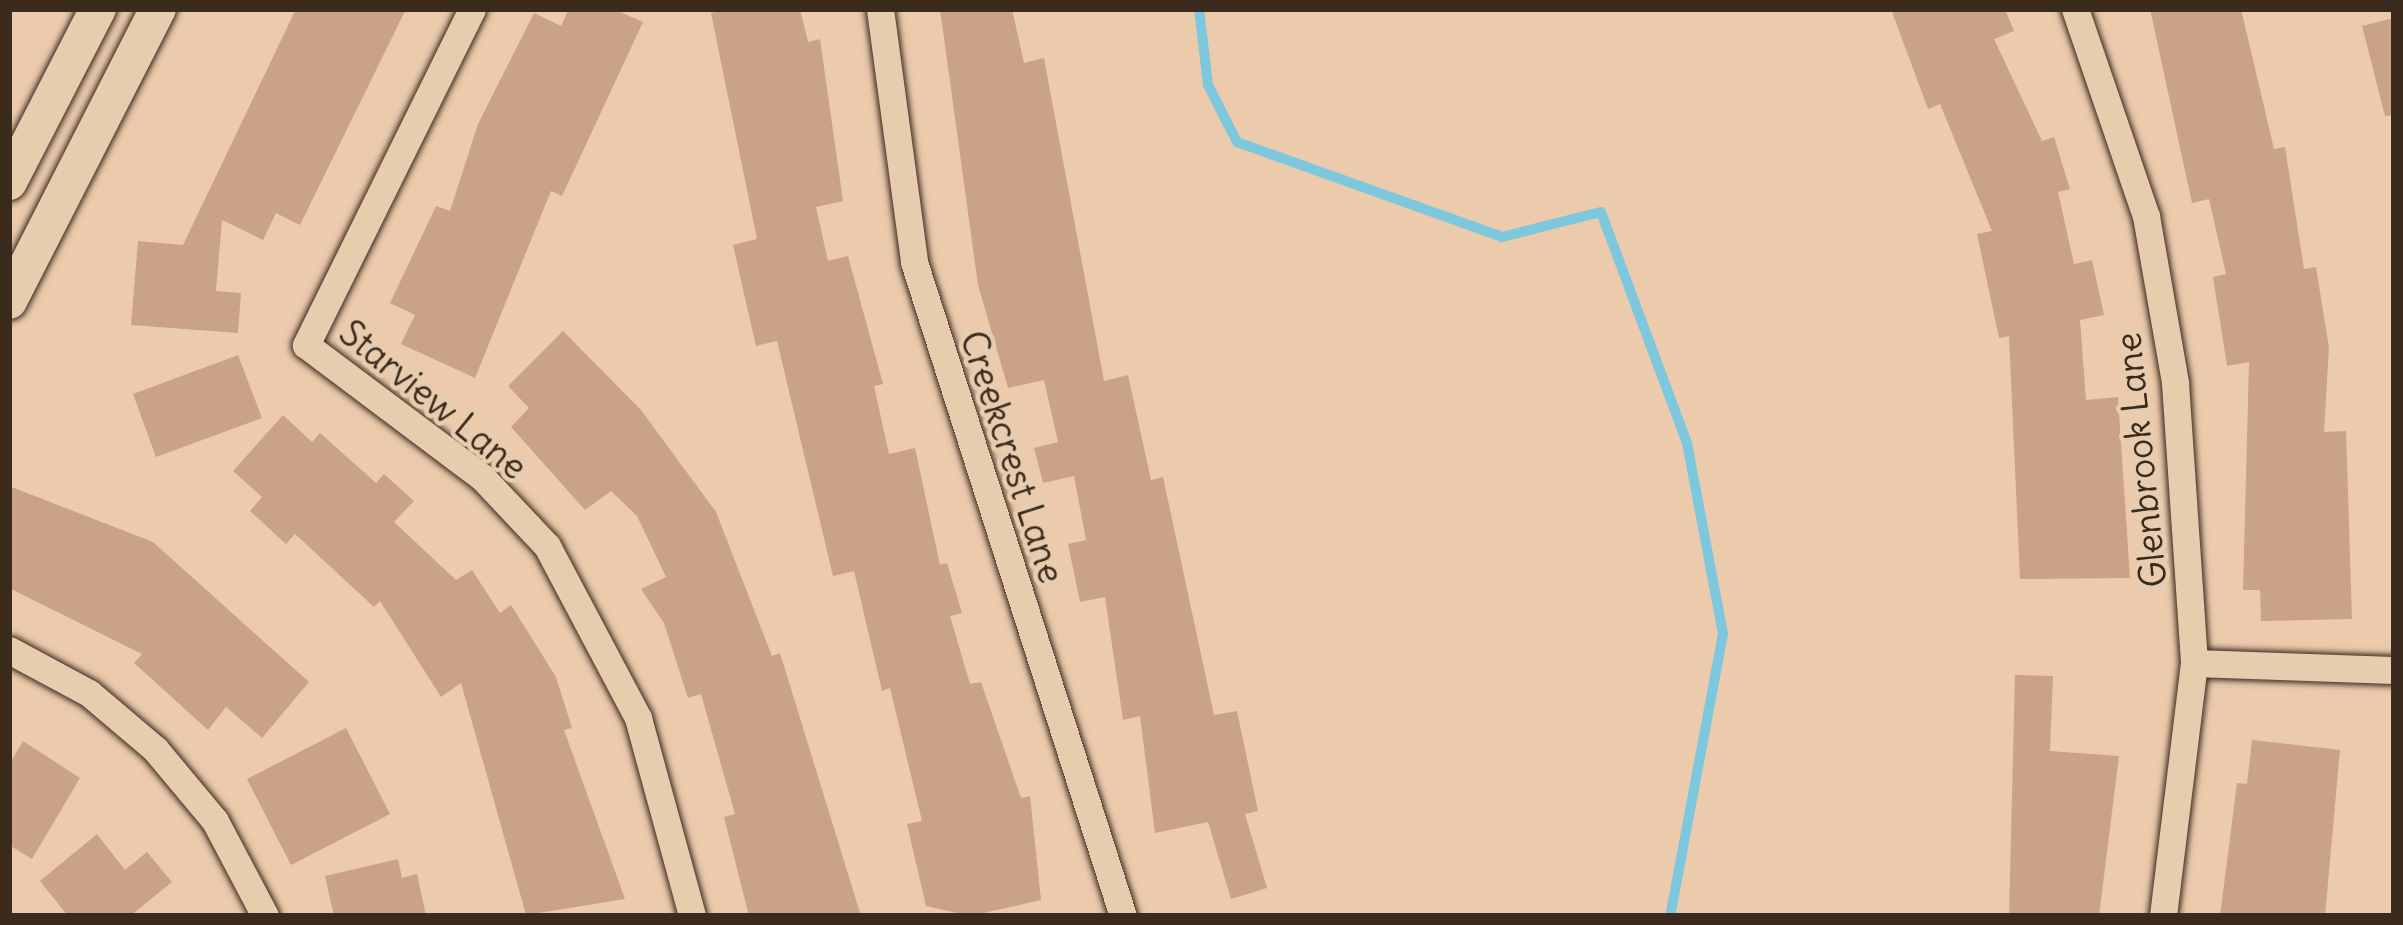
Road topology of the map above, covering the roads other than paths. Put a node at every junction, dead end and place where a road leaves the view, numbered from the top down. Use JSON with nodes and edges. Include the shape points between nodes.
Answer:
{"nodes":[{"id":1,"x":98,"y":9,"type":"edge"},
{"id":2,"x":158,"y":9,"type":"edge"},
{"id":3,"x":472,"y":9,"type":"edge"},
{"id":4,"x":880,"y":9,"type":"edge"},
{"id":5,"x":2075,"y":9,"type":"edge"},
{"id":6,"x":9,"y":182,"type":"edge"},
{"id":7,"x":9,"y":301,"type":"edge"},
{"id":8,"x":9,"y":650,"type":"edge"},
{"id":9,"x":2194,"y":663,"type":"junction"},
{"id":10,"x":2394,"y":670,"type":"edge"},
{"id":11,"x":265,"y":916,"type":"edge"},
{"id":12,"x":692,"y":916,"type":"edge"},
{"id":13,"x":1124,"y":916,"type":"edge"},
{"id":14,"x":2163,"y":916,"type":"edge"}],
"edges":[{"from":1,"to":6,"type":"street"},
{"from":2,"to":7,"type":"street"},
{"from":3,"to":12,"type":"street","name":"Starview Lane","via":[[306,345],[482,477],[547,546],[638,718]]},
{"from":4,"to":13,"type":"street","name":"Creekcrest Lane","via":[[914,262]]},
{"from":5,"to":9,"type":"street","name":"Glenbrook Lane","via":[[2146,215],[2175,383]]},
{"from":8,"to":11,"type":"street","via":[[89,693],[154,749],[215,821]]},
{"from":9,"to":10,"type":"street"},
{"from":9,"to":14,"type":"street","name":"Glenbrook Lane"}]}
